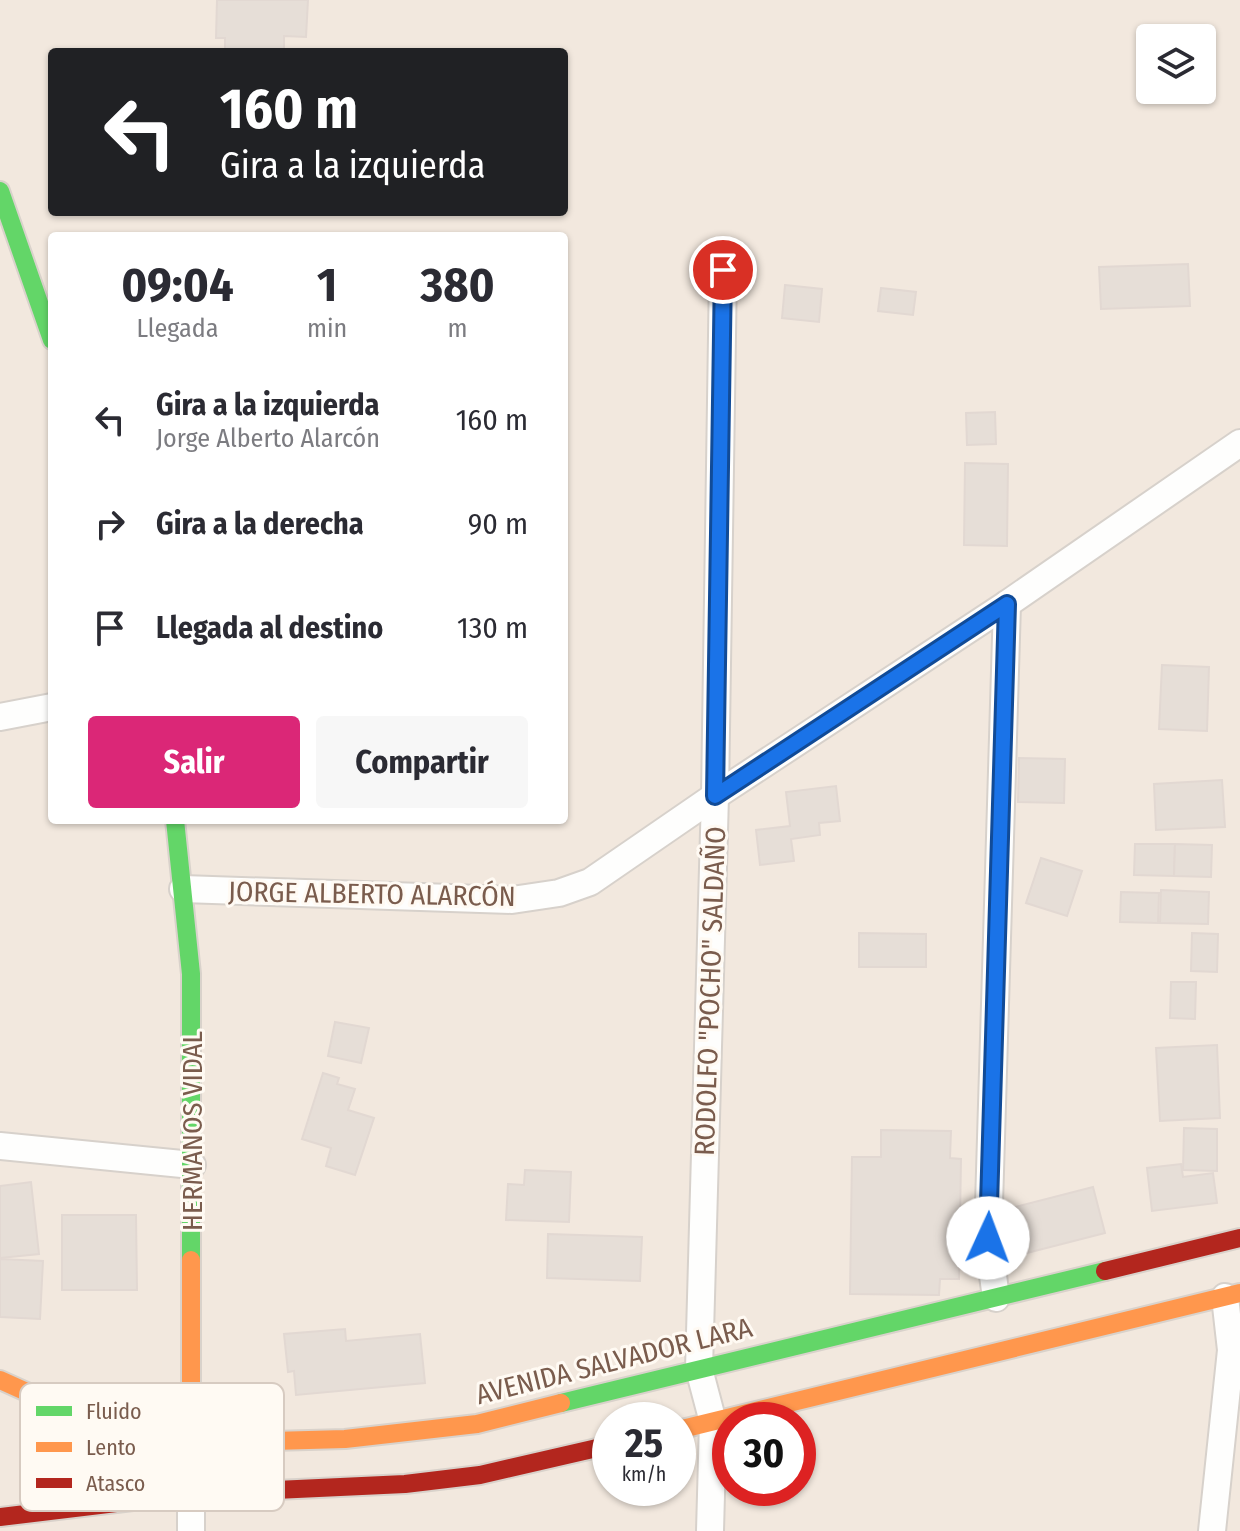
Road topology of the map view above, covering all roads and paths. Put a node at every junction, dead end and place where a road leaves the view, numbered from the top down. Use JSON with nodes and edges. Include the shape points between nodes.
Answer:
{"nodes":[{"id":1,"x":0,"y":191,"type":"edge"},
{"id":2,"x":723,"y":270,"type":"dead end"},
{"id":3,"x":48,"y":329,"type":"edge"},
{"id":4,"x":1240,"y":443,"type":"edge"},
{"id":5,"x":1007,"y":604,"type":"junction"},
{"id":6,"x":48,"y":708,"type":"edge"},
{"id":7,"x":0,"y":717,"type":"edge"},
{"id":8,"x":715,"y":796,"type":"junction"},
{"id":9,"x":175,"y":824,"type":"edge"},
{"id":10,"x":183,"y":889,"type":"junction"},
{"id":11,"x":0,"y":1146,"type":"edge"},
{"id":12,"x":192,"y":1165,"type":"junction"},
{"id":13,"x":1240,"y":1238,"type":"edge"},
{"id":14,"x":1232,"y":1295,"type":"edge"},
{"id":15,"x":996,"y":1298,"type":"junction"},
{"id":16,"x":699,"y":1369,"type":"junction"},
{"id":17,"x":0,"y":1380,"type":"edge"},
{"id":18,"x":192,"y":1383,"type":"edge"},
{"id":19,"x":20,"y":1389,"type":"edge"},
{"id":20,"x":795,"y":1402,"type":"edge"},
{"id":21,"x":712,"y":1418,"type":"edge"},
{"id":22,"x":284,"y":1441,"type":"edge"},
{"id":23,"x":592,"y":1449,"type":"edge"},
{"id":24,"x":712,"y":1458,"type":"edge"},
{"id":25,"x":284,"y":1490,"type":"edge"},
{"id":26,"x":50,"y":1511,"type":"edge"},
{"id":27,"x":0,"y":1517,"type":"edge"},
{"id":28,"x":710,"y":1531,"type":"edge"},
{"id":29,"x":1212,"y":1531,"type":"edge"}],
"edges":[{"from":1,"to":3,"type":"street"},
{"from":2,"to":8,"type":"street","name":"RODOLFO \"POCHO\" SALDAÑO"},
{"from":4,"to":5,"type":"street","name":"JORGE ALBERTO ALARCÓN"},
{"from":5,"to":8,"type":"street","name":"JORGE ALBERTO ALARCÓN"},
{"from":5,"to":15,"type":"street","via":[[988,1238]]},
{"from":6,"to":7,"type":"street"},
{"from":8,"to":10,"type":"street","name":"JORGE ALBERTO ALARCÓN","via":[[590,882],[559,893],[512,900]]},
{"from":8,"to":16,"type":"street","name":"RODOLFO \"POCHO\" SALDAÑO"},
{"from":9,"to":10,"type":"street","name":"HERMANOS VIDAL"},
{"from":10,"to":12,"type":"street","name":"HERMANOS VIDAL","via":[[191,974]]},
{"from":11,"to":12,"type":"street"},
{"from":12,"to":18,"type":"street","name":"HERMANOS VIDAL"},
{"from":13,"to":15,"type":"street","name":"AVENIDA SALVADOR LARA"},
{"from":14,"to":20,"type":"street"},
{"from":14,"to":29,"type":"street"},
{"from":15,"to":16,"type":"street","name":"AVENIDA SALVADOR LARA"},
{"from":16,"to":21,"type":"street","name":"RODOLFO \"POCHO\" SALDAÑO"},
{"from":16,"to":22,"type":"street","name":"AVENIDA SALVADOR LARA","via":[[477,1424]]},
{"from":17,"to":19,"type":"street","name":"AVENIDA SALVADOR LARA"},
{"from":23,"to":25,"type":"street","via":[[480,1475]]},
{"from":24,"to":28,"type":"street","name":"RODOLFO \"POCHO\" SALDAÑO"},
{"from":26,"to":27,"type":"street"}]}
